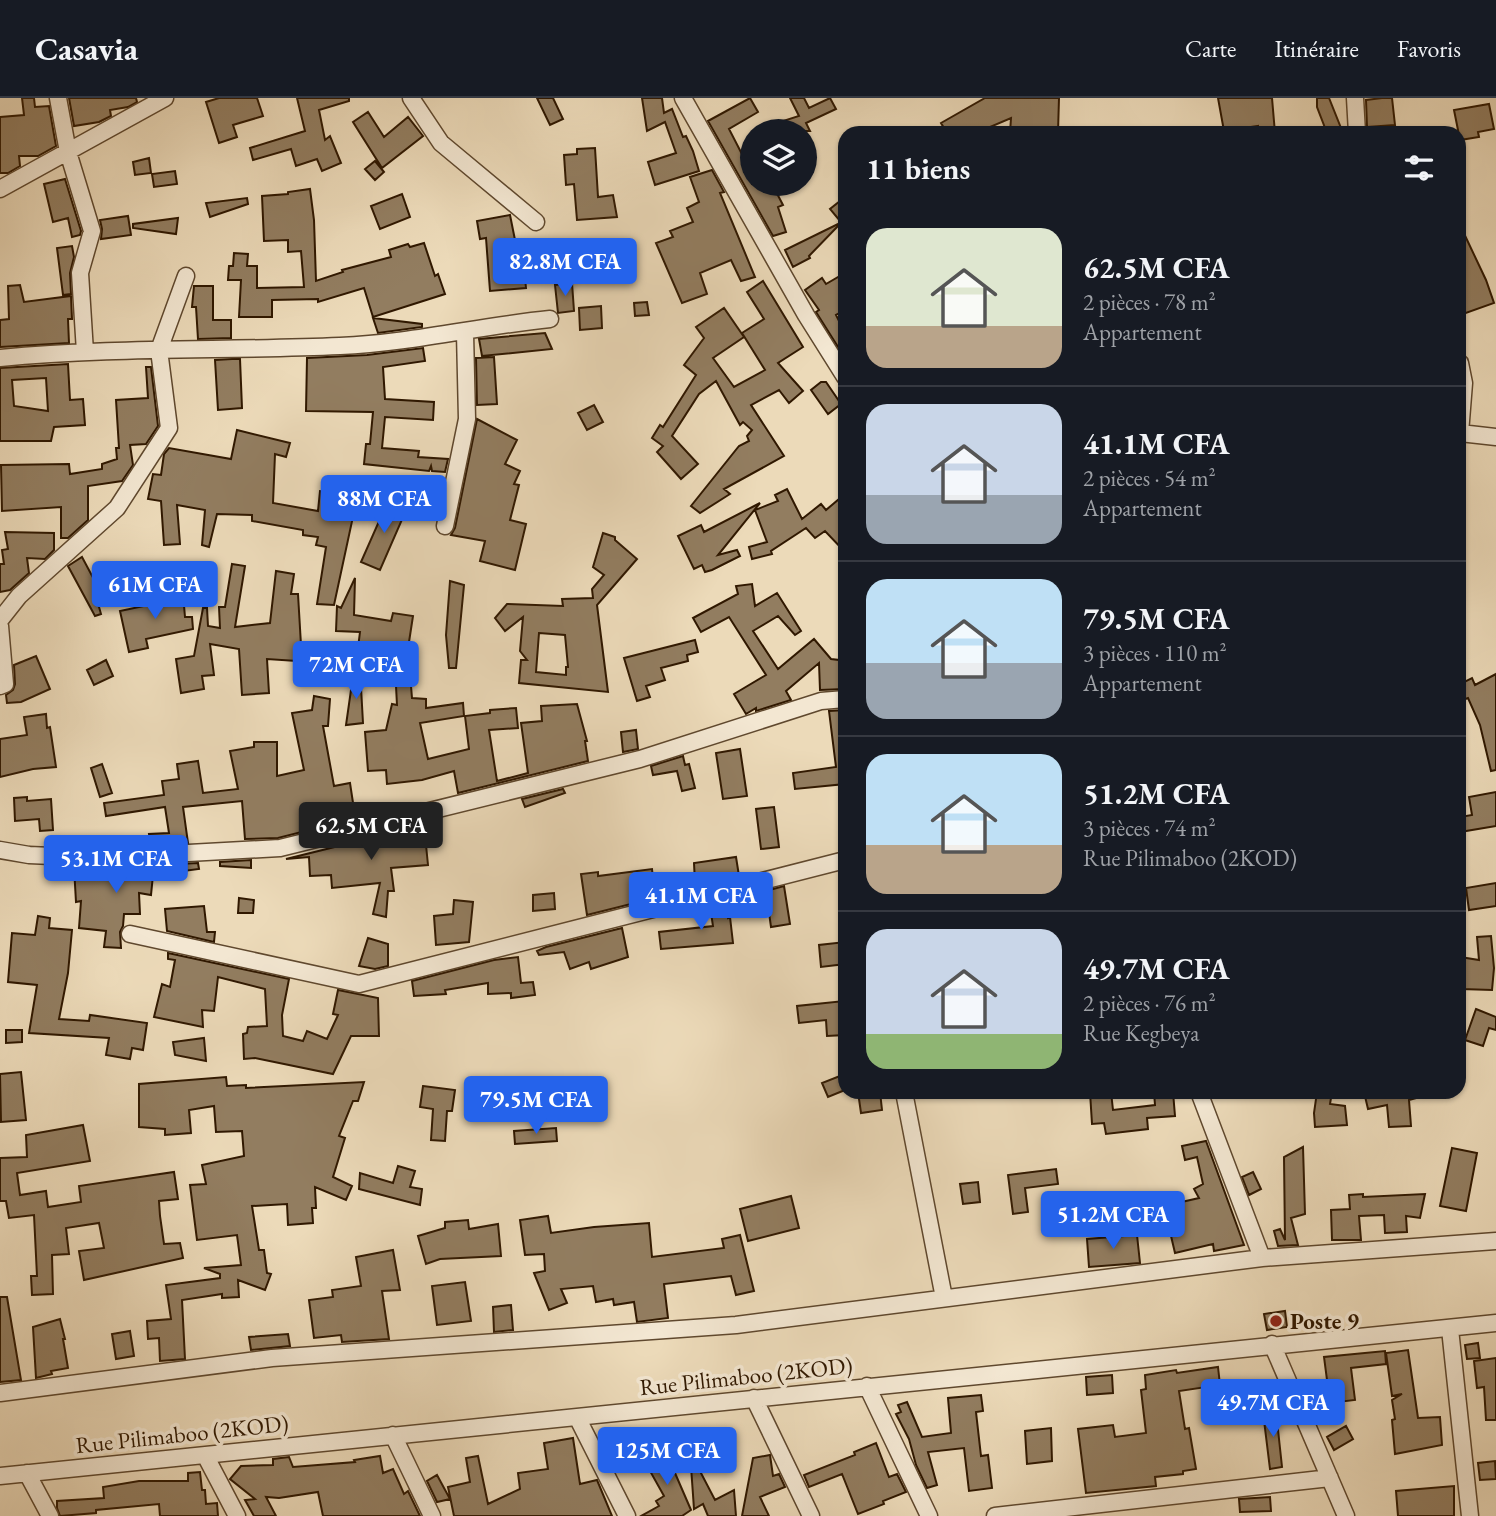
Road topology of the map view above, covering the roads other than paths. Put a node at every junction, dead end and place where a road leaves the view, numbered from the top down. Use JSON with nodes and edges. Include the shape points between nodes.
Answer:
{"nodes":[{"id":1,"x":58,"y":98,"type":"edge"},
{"id":2,"x":165,"y":98,"type":"edge"},
{"id":3,"x":411,"y":98,"type":"edge"},
{"id":4,"x":683,"y":98,"type":"edge"},
{"id":5,"x":1355,"y":98,"type":"edge"},
{"id":6,"x":1357,"y":126,"type":"edge"},
{"id":7,"x":68,"y":152,"type":"junction"},
{"id":8,"x":0,"y":189,"type":"edge"},
{"id":9,"x":536,"y":222,"type":"dead end"},
{"id":10,"x":186,"y":276,"type":"dead end"},
{"id":11,"x":550,"y":319,"type":"dead end"},
{"id":12,"x":465,"y":332,"type":"junction"},
{"id":13,"x":159,"y":349,"type":"junction"},
{"id":14,"x":85,"y":352,"type":"junction"},
{"id":15,"x":0,"y":358,"type":"edge"},
{"id":16,"x":838,"y":366,"type":"edge"},
{"id":17,"x":1466,"y":434,"type":"edge"},
{"id":18,"x":1496,"y":438,"type":"edge"},
{"id":19,"x":445,"y":526,"type":"dead end"},
{"id":20,"x":0,"y":620,"type":"edge"},
{"id":21,"x":0,"y":626,"type":"edge"},
{"id":22,"x":0,"y":686,"type":"edge"},
{"id":23,"x":838,"y":700,"type":"edge"},
{"id":24,"x":0,"y":850,"type":"edge"},
{"id":25,"x":838,"y":862,"type":"edge"},
{"id":26,"x":130,"y":934,"type":"dead end"},
{"id":27,"x":905,"y":1099,"type":"edge"},
{"id":28,"x":1202,"y":1099,"type":"edge"},
{"id":29,"x":1496,"y":1241,"type":"edge"},
{"id":30,"x":1262,"y":1258,"type":"junction"},
{"id":31,"x":944,"y":1298,"type":"junction"},
{"id":32,"x":1496,"y":1323,"type":"edge"},
{"id":33,"x":1450,"y":1329,"type":"junction"},
{"id":34,"x":1272,"y":1344,"type":"junction"},
{"id":35,"x":867,"y":1386,"type":"junction"},
{"id":36,"x":0,"y":1393,"type":"edge"},
{"id":37,"x":754,"y":1398,"type":"junction"},
{"id":38,"x":577,"y":1416,"type":"junction"},
{"id":39,"x":393,"y":1435,"type":"junction"},
{"id":40,"x":205,"y":1455,"type":"junction"},
{"id":41,"x":27,"y":1473,"type":"junction"},
{"id":42,"x":0,"y":1476,"type":"edge"},
{"id":43,"x":1330,"y":1478,"type":"junction"},
{"id":44,"x":50,"y":1516,"type":"edge"},
{"id":45,"x":237,"y":1516,"type":"edge"},
{"id":46,"x":432,"y":1516,"type":"edge"},
{"id":47,"x":627,"y":1516,"type":"edge"},
{"id":48,"x":810,"y":1516,"type":"edge"},
{"id":49,"x":929,"y":1516,"type":"edge"},
{"id":50,"x":995,"y":1516,"type":"edge"},
{"id":51,"x":1346,"y":1516,"type":"edge"},
{"id":52,"x":1470,"y":1516,"type":"edge"}],
"edges":[{"from":1,"to":7,"type":"street"},
{"from":2,"to":7,"type":"street"},
{"from":3,"to":9,"type":"street","via":[[441,143]]},
{"from":4,"to":16,"type":"street"},
{"from":5,"to":6,"type":"street"},
{"from":7,"to":8,"type":"street"},
{"from":7,"to":14,"type":"street","via":[[92,231],[80,274]]},
{"from":10,"to":13,"type":"street"},
{"from":11,"to":12,"type":"street"},
{"from":12,"to":13,"type":"street","via":[[342,346]]},
{"from":12,"to":19,"type":"street","via":[[467,419]]},
{"from":13,"to":14,"type":"street"},
{"from":13,"to":20,"type":"street","via":[[169,428],[117,508],[19,596]]},
{"from":14,"to":15,"type":"street"},
{"from":17,"to":18,"type":"street"},
{"from":21,"to":22,"type":"street","via":[[5,684]]},
{"from":23,"to":24,"type":"street","via":[[640,759],[280,848],[98,858]]},
{"from":25,"to":26,"type":"street","via":[[359,984]]},
{"from":27,"to":31,"type":"street"},
{"from":28,"to":30,"type":"street"},
{"from":29,"to":30,"type":"street"},
{"from":30,"to":31,"type":"street"},
{"from":31,"to":36,"type":"street","via":[[736,1325],[272,1358]]},
{"from":32,"to":33,"type":"street","name":"Rue Pilimaboo (2KOD)"},
{"from":33,"to":34,"type":"street","name":"Rue Pilimaboo (2KOD)"},
{"from":33,"to":52,"type":"street"},
{"from":34,"to":35,"type":"street","name":"Rue Pilimaboo (2KOD)"},
{"from":34,"to":43,"type":"street"},
{"from":35,"to":37,"type":"street","name":"Rue Pilimaboo (2KOD)"},
{"from":35,"to":49,"type":"street"},
{"from":37,"to":38,"type":"street","name":"Rue Pilimaboo (2KOD)"},
{"from":37,"to":48,"type":"street"},
{"from":38,"to":39,"type":"street","name":"Rue Pilimaboo (2KOD)"},
{"from":38,"to":47,"type":"street"},
{"from":39,"to":40,"type":"street","name":"Rue Pilimaboo (2KOD)"},
{"from":39,"to":46,"type":"street"},
{"from":40,"to":41,"type":"street","name":"Rue Pilimaboo (2KOD)"},
{"from":40,"to":45,"type":"street"},
{"from":41,"to":42,"type":"street","name":"Rue Pilimaboo (2KOD)"},
{"from":41,"to":44,"type":"street"},
{"from":43,"to":50,"type":"street"},
{"from":43,"to":51,"type":"street"}]}
